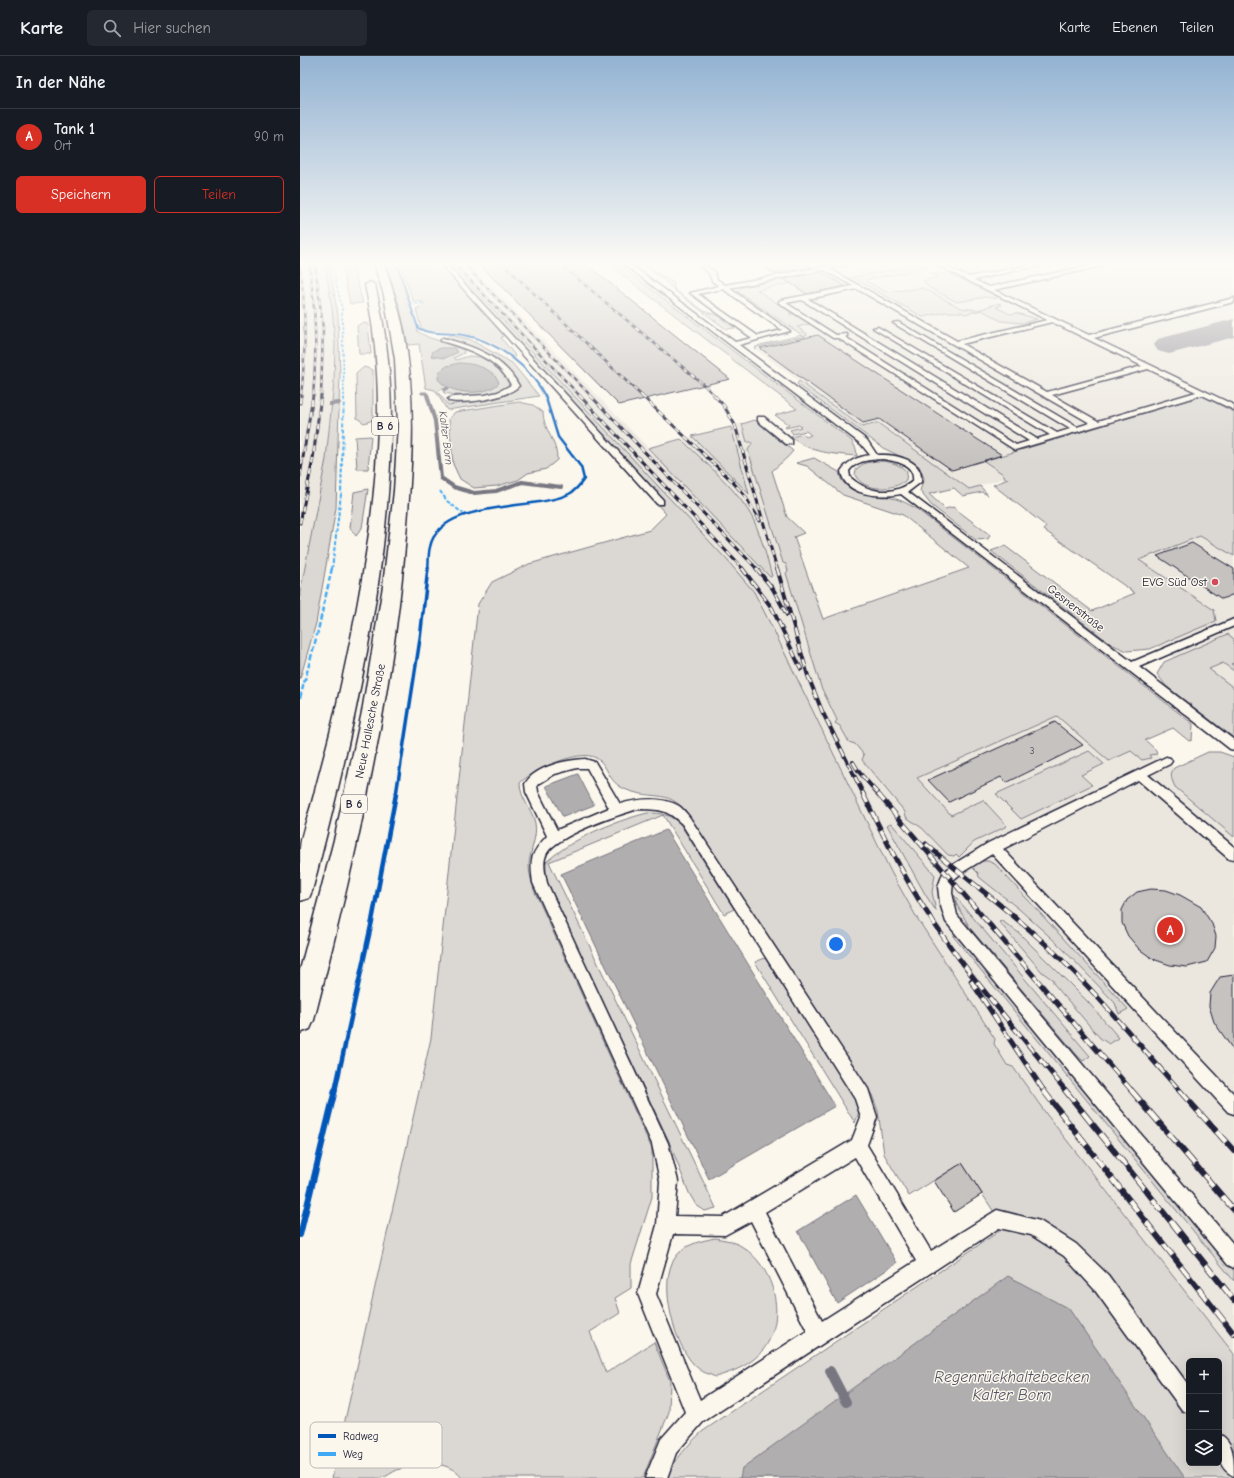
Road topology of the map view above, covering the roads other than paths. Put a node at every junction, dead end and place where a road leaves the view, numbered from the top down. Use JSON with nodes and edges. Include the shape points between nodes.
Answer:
{"nodes":[{"id":1,"x":379,"y":330,"type":"edge"},
{"id":2,"x":396,"y":330,"type":"edge"},
{"id":3,"x":504,"y":330,"type":"edge"},
{"id":4,"x":716,"y":330,"type":"edge"},
{"id":5,"x":746,"y":330,"type":"edge"},
{"id":6,"x":786,"y":330,"type":"edge"},
{"id":7,"x":828,"y":330,"type":"edge"},
{"id":8,"x":855,"y":330,"type":"edge"},
{"id":9,"x":865,"y":330,"type":"edge"},
{"id":10,"x":880,"y":330,"type":"edge"},
{"id":11,"x":908,"y":330,"type":"edge"},
{"id":12,"x":934,"y":330,"type":"edge"},
{"id":13,"x":1009,"y":330,"type":"edge"},
{"id":14,"x":1075,"y":330,"type":"edge"},
{"id":15,"x":1115,"y":330,"type":"edge"},
{"id":16,"x":858,"y":332,"type":"junction"},
{"id":17,"x":837,"y":336,"type":"junction"},
{"id":18,"x":1089,"y":337,"type":"junction"},
{"id":19,"x":757,"y":338,"type":"junction"},
{"id":20,"x":443,"y":340,"type":"dead end"},
{"id":21,"x":956,"y":343,"type":"junction"},
{"id":22,"x":734,"y":344,"type":"junction"},
{"id":23,"x":1150,"y":366,"type":"junction"},
{"id":24,"x":1204,"y":392,"type":"junction"},
{"id":25,"x":1046,"y":395,"type":"junction"},
{"id":26,"x":452,"y":399,"type":"dead end"},
{"id":27,"x":1234,"y":408,"type":"edge"},
{"id":28,"x":761,"y":419,"type":"dead end"},
{"id":29,"x":1097,"y":424,"type":"junction"},
{"id":30,"x":1077,"y":430,"type":"junction"},
{"id":31,"x":1057,"y":436,"type":"junction"},
{"id":32,"x":789,"y":442,"type":"dead end"},
{"id":33,"x":1036,"y":442,"type":"junction"},
{"id":34,"x":875,"y":457,"type":"junction"},
{"id":35,"x":902,"y":491,"type":"junction"},
{"id":36,"x":660,"y":502,"type":"dead end"},
{"id":37,"x":1234,"y":622,"type":"edge"},
{"id":38,"x":1130,"y":667,"type":"junction"},
{"id":39,"x":1234,"y":746,"type":"edge"},
{"id":40,"x":1166,"y":761,"type":"dead end"},
{"id":41,"x":1140,"y":775,"type":"junction"},
{"id":42,"x":617,"y":810,"type":"junction"},
{"id":43,"x":554,"y":837,"type":"junction"},
{"id":44,"x":993,"y":847,"type":"junction"},
{"id":45,"x":1234,"y":855,"type":"edge"},
{"id":46,"x":300,"y":891,"type":"edge"},
{"id":47,"x":300,"y":1020,"type":"edge"},
{"id":48,"x":1234,"y":1106,"type":"edge"},
{"id":49,"x":858,"y":1146,"type":"junction"},
{"id":50,"x":754,"y":1209,"type":"junction"},
{"id":51,"x":666,"y":1225,"type":"junction"},
{"id":52,"x":1234,"y":1259,"type":"edge"},
{"id":53,"x":928,"y":1264,"type":"junction"},
{"id":54,"x":819,"y":1335,"type":"junction"},
{"id":55,"x":1186,"y":1399,"type":"edge"},
{"id":56,"x":696,"y":1415,"type":"junction"},
{"id":57,"x":1222,"y":1448,"type":"edge"},
{"id":58,"x":1234,"y":1465,"type":"edge"},
{"id":59,"x":656,"y":1478,"type":"edge"}],
"edges":[{"from":1,"to":46,"type":"main road","name":"Neue Hallesche Straße","number":"B 6","via":[[385,372],[385,457],[370,589],[358,657],[329,787]]},
{"from":2,"to":47,"type":"main road","name":"Neue Hallesche Straße","number":"B 6","via":[[403,369],[405,455],[394,584],[384,653],[359,780],[328,917]]},
{"from":3,"to":36,"type":"lane"},
{"from":4,"to":22,"type":"lane"},
{"from":5,"to":19,"type":"lane"},
{"from":6,"to":19,"type":"lane"},
{"from":7,"to":17,"type":"lane"},
{"from":8,"to":16,"type":"lane"},
{"from":9,"to":16,"type":"lane"},
{"from":10,"to":31,"type":"lane"},
{"from":11,"to":30,"type":"lane"},
{"from":12,"to":21,"type":"lane"},
{"from":13,"to":21,"type":"lane"},
{"from":14,"to":18,"type":"lane"},
{"from":15,"to":18,"type":"lane"},
{"from":16,"to":17,"type":"lane"},
{"from":16,"to":33,"type":"lane"},
{"from":17,"to":33,"type":"lane","via":[[1015,448]]},
{"from":18,"to":23,"type":"lane"},
{"from":19,"to":22,"type":"lane"},
{"from":20,"to":26,"type":"lane","via":[[461,345],[499,364],[512,376],[515,386],[506,392],[485,397]]},
{"from":21,"to":25,"type":"lane"},
{"from":22,"to":34,"type":"lane","via":[[864,442]]},
{"from":23,"to":24,"type":"lane"},
{"from":23,"to":25,"type":"lane"},
{"from":24,"to":27,"type":"lane"},
{"from":24,"to":29,"type":"lane"},
{"from":25,"to":29,"type":"lane"},
{"from":28,"to":32,"type":"lane"},
{"from":29,"to":30,"type":"lane"},
{"from":30,"to":31,"type":"lane"},
{"from":31,"to":33,"type":"lane"},
{"from":34,"to":35,"type":"lane","via":[[898,459],[914,468],[917,472],[917,482]]},
{"from":34,"to":35,"type":"lane","via":[[856,460],[848,466],[845,474],[849,482],[870,492]]},
{"from":35,"to":38,"type":"lane","name":"Gesnerstraße"},
{"from":37,"to":38,"type":"lane"},
{"from":38,"to":39,"type":"lane","name":"Gesnerstraße"},
{"from":40,"to":41,"type":"lane"},
{"from":41,"to":44,"type":"lane"},
{"from":41,"to":45,"type":"lane"},
{"from":42,"to":43,"type":"lane"},
{"from":42,"to":43,"type":"lane","via":[[591,765],[584,762],[576,762],[537,777],[531,784],[532,792]]},
{"from":42,"to":49,"type":"lane","via":[[638,804],[660,804],[675,810],[686,821],[862,1094],[869,1117]]},
{"from":43,"to":51,"type":"lane","via":[[542,850],[537,863],[540,883],[660,1144],[670,1181]]},
{"from":44,"to":48,"type":"lane"},
{"from":44,"to":52,"type":"lane","via":[[948,876],[944,896],[952,918]]},
{"from":49,"to":50,"type":"lane"},
{"from":49,"to":53,"type":"lane"},
{"from":50,"to":51,"type":"lane","via":[[725,1226]]},
{"from":50,"to":54,"type":"lane"},
{"from":51,"to":56,"type":"lane","via":[[648,1294]]},
{"from":53,"to":54,"type":"lane"},
{"from":53,"to":55,"type":"lane","via":[[997,1219],[1034,1227],[1070,1250],[1101,1282]]},
{"from":54,"to":56,"type":"lane"},
{"from":56,"to":59,"type":"lane","via":[[668,1446]]},
{"from":57,"to":58,"type":"lane"}]}
